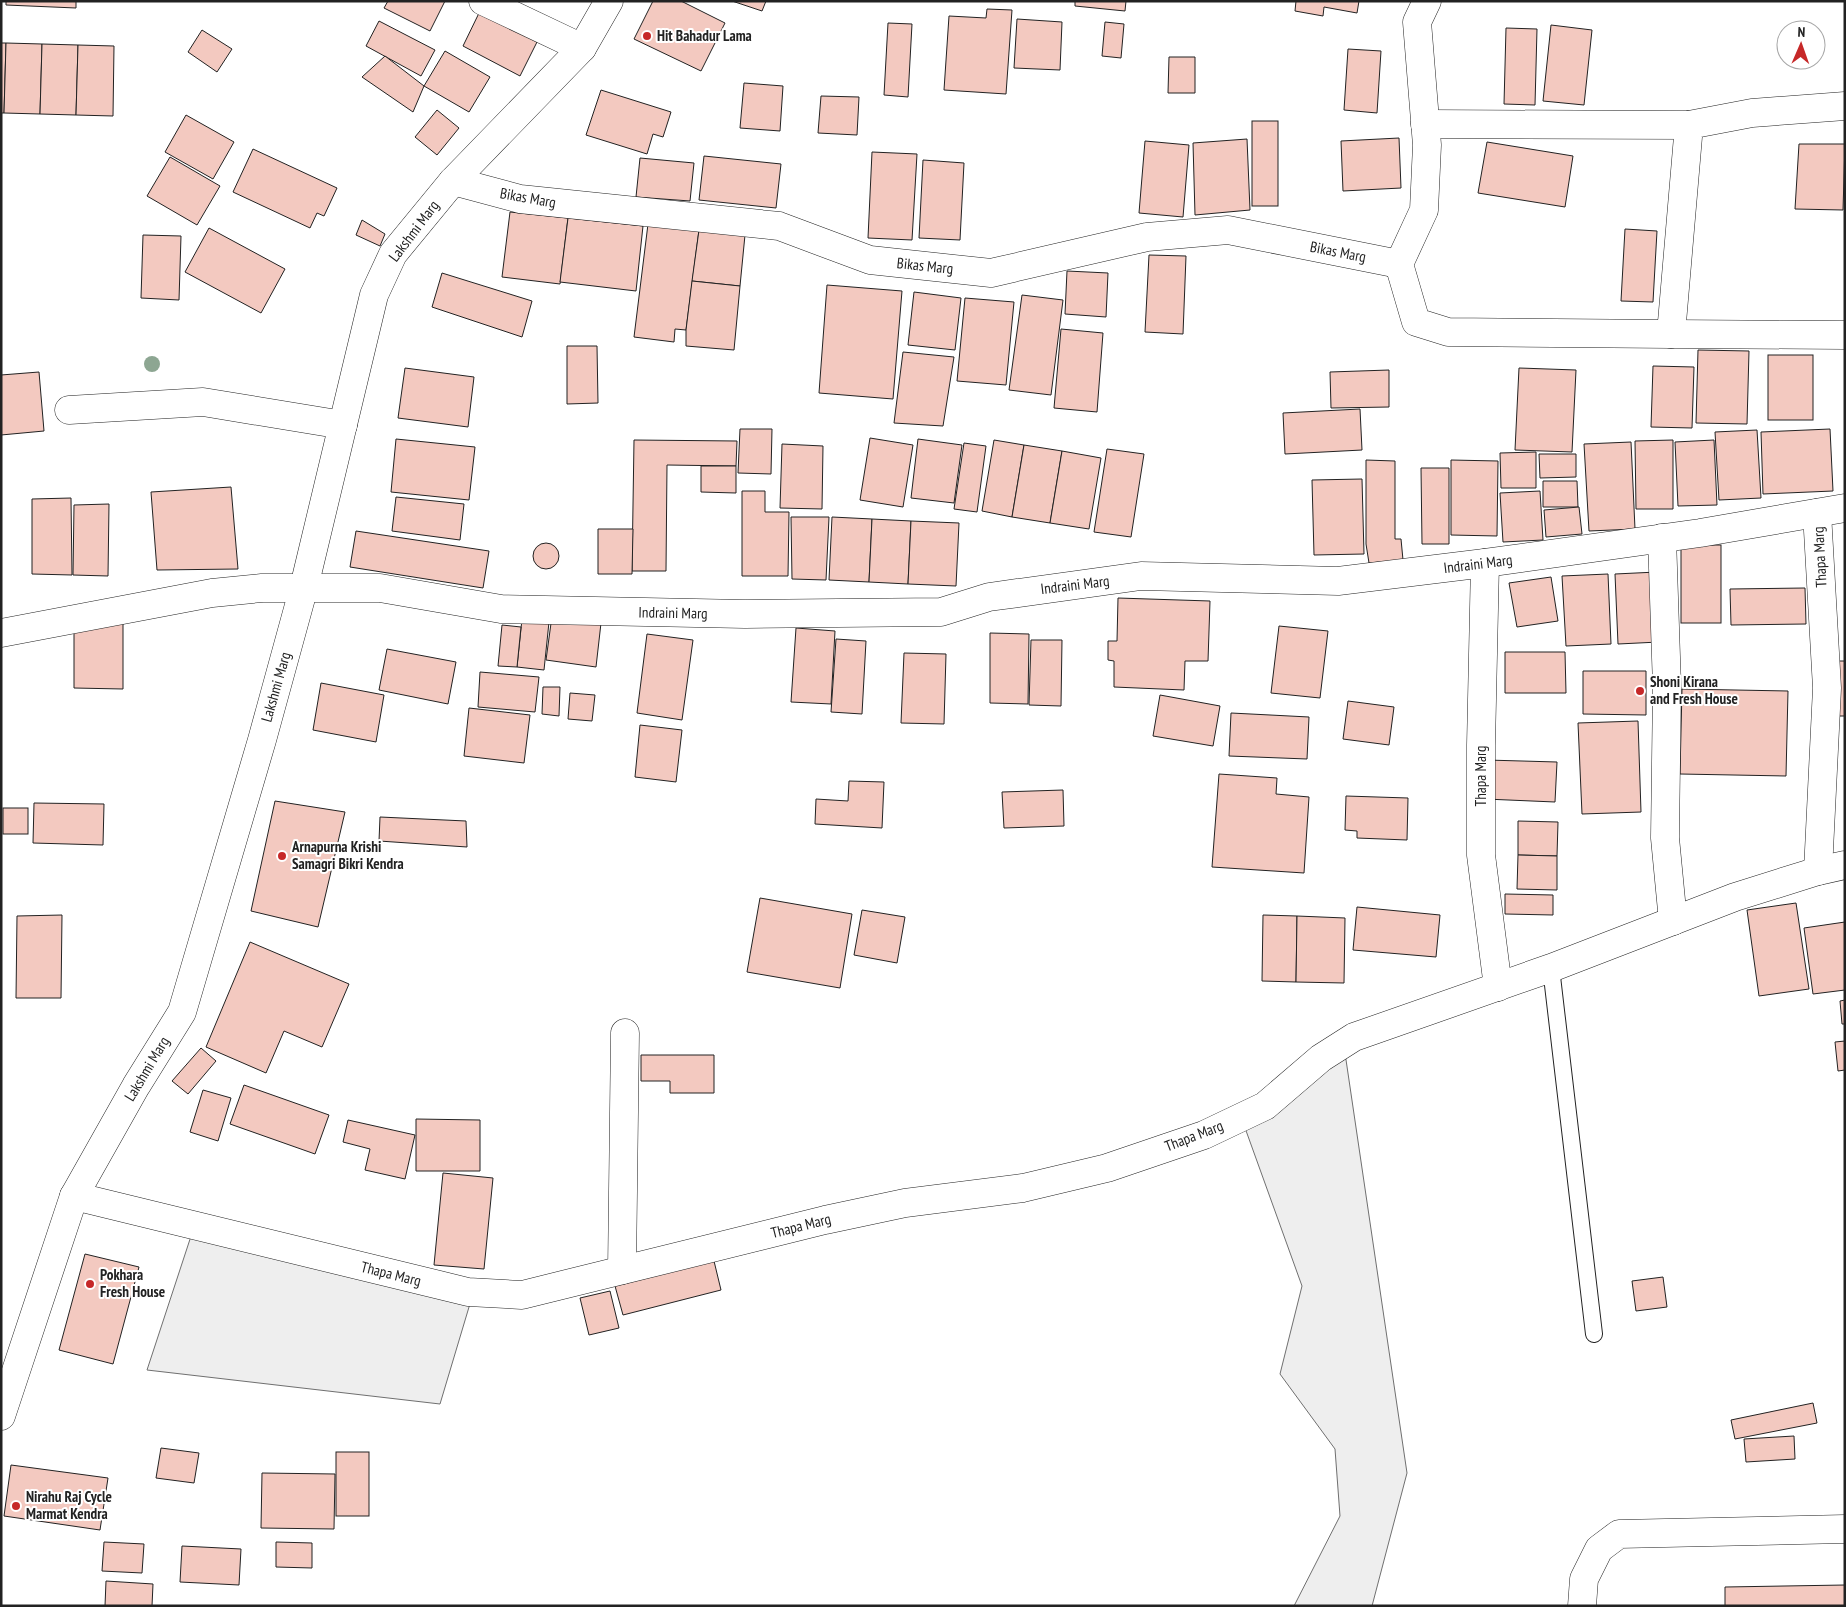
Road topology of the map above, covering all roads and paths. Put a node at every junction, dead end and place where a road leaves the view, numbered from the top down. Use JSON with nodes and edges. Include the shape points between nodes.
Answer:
{"nodes":[{"id":1,"x":483,"y":1,"type":"edge"},
{"id":2,"x":609,"y":1,"type":"edge"},
{"id":3,"x":1427,"y":1,"type":"edge"},
{"id":4,"x":582,"y":48,"type":"junction"},
{"id":5,"x":1845,"y":106,"type":"edge"},
{"id":6,"x":1425,"y":124,"type":"junction"},
{"id":7,"x":1689,"y":125,"type":"junction"},
{"id":8,"x":453,"y":181,"type":"junction"},
{"id":9,"x":1399,"y":264,"type":"junction"},
{"id":10,"x":1671,"y":334,"type":"junction"},
{"id":11,"x":1845,"y":335,"type":"edge"},
{"id":12,"x":69,"y":410,"type":"dead end"},
{"id":13,"x":343,"y":425,"type":"junction"},
{"id":14,"x":1845,"y":508,"type":"edge"},
{"id":15,"x":1817,"y":513,"type":"junction"},
{"id":16,"x":1662,"y":538,"type":"junction"},
{"id":17,"x":1485,"y":563,"type":"junction"},
{"id":18,"x":304,"y":587,"type":"junction"},
{"id":19,"x":1,"y":633,"type":"edge"},
{"id":20,"x":1845,"y":865,"type":"edge"},
{"id":21,"x":1818,"y":871,"type":"junction"},
{"id":22,"x":1673,"y":921,"type":"junction"},
{"id":23,"x":1551,"y":968,"type":"junction"},
{"id":24,"x":1498,"y":987,"type":"junction"},
{"id":25,"x":625,"y":1033,"type":"dead end"},
{"id":26,"x":74,"y":1196,"type":"junction"},
{"id":27,"x":622,"y":1270,"type":"junction"},
{"id":28,"x":1594,"y":1334,"type":"dead end"},
{"id":29,"x":1,"y":1416,"type":"edge"},
{"id":30,"x":1845,"y":1529,"type":"edge"},
{"id":31,"x":1582,"y":1606,"type":"edge"}],
"edges":[{"from":1,"to":4,"type":"street"},
{"from":2,"to":4,"type":"street","name":"Lakshmi Marg"},
{"from":3,"to":6,"type":"street","via":[[1417,22]]},
{"from":4,"to":8,"type":"street","name":"Lakshmi Marg"},
{"from":5,"to":7,"type":"street","via":[[1752,113]]},
{"from":6,"to":7,"type":"street"},
{"from":6,"to":9,"type":"street","via":[[1424,210]]},
{"from":7,"to":10,"type":"street"},
{"from":8,"to":9,"type":"street","name":"Bikas Marg","via":[[520,199],[779,226],[870,260],[990,273],[1146,237],[1228,230]]},
{"from":8,"to":13,"type":"street","name":"Lakshmi Marg","via":[[393,254],[374,295]]},
{"from":9,"to":10,"type":"street","via":[[1416,322],[1448,332]]},
{"from":10,"to":11,"type":"street"},
{"from":12,"to":13,"type":"street","via":[[203,402]]},
{"from":13,"to":18,"type":"street","name":"Lakshmi Marg"},
{"from":14,"to":15,"type":"street","name":"Indraini Marg"},
{"from":15,"to":16,"type":"street","name":"Indraini Marg"},
{"from":15,"to":21,"type":"street","name":"Thapa Marg","via":[[1827,688]]},
{"from":16,"to":17,"type":"street","name":"Indraini Marg"},
{"from":16,"to":22,"type":"street","via":[[1667,687],[1665,838]]},
{"from":17,"to":18,"type":"street","name":"Indraini Marg","via":[[1338,581],[1142,576],[989,596],[941,612],[745,614],[501,609],[380,588]]},
{"from":17,"to":24,"type":"street","name":"Thapa Marg","via":[[1481,855]]},
{"from":18,"to":19,"type":"street","name":"Indraini Marg","via":[[212,593]]},
{"from":18,"to":26,"type":"street","name":"Lakshmi Marg","via":[[182,1012]]},
{"from":20,"to":21,"type":"street","name":"Thapa Marg"},
{"from":21,"to":22,"type":"street","name":"Thapa Marg"},
{"from":22,"to":23,"type":"street","name":"Thapa Marg"},
{"from":23,"to":24,"type":"street","name":"Thapa Marg"},
{"from":23,"to":28,"type":"lane"},
{"from":24,"to":27,"type":"street","name":"Thapa Marg","via":[[1354,1037],[1321,1058],[1265,1106],[1204,1135],[1107,1168],[1023,1188],[905,1203]]},
{"from":25,"to":27,"type":"street"},
{"from":26,"to":27,"type":"street","name":"Thapa Marg","via":[[468,1292],[522,1295]]},
{"from":26,"to":29,"type":"street","name":"Lakshmi Marg"},
{"from":30,"to":31,"type":"street","via":[[1619,1534],[1599,1549],[1584,1579]]}]}
